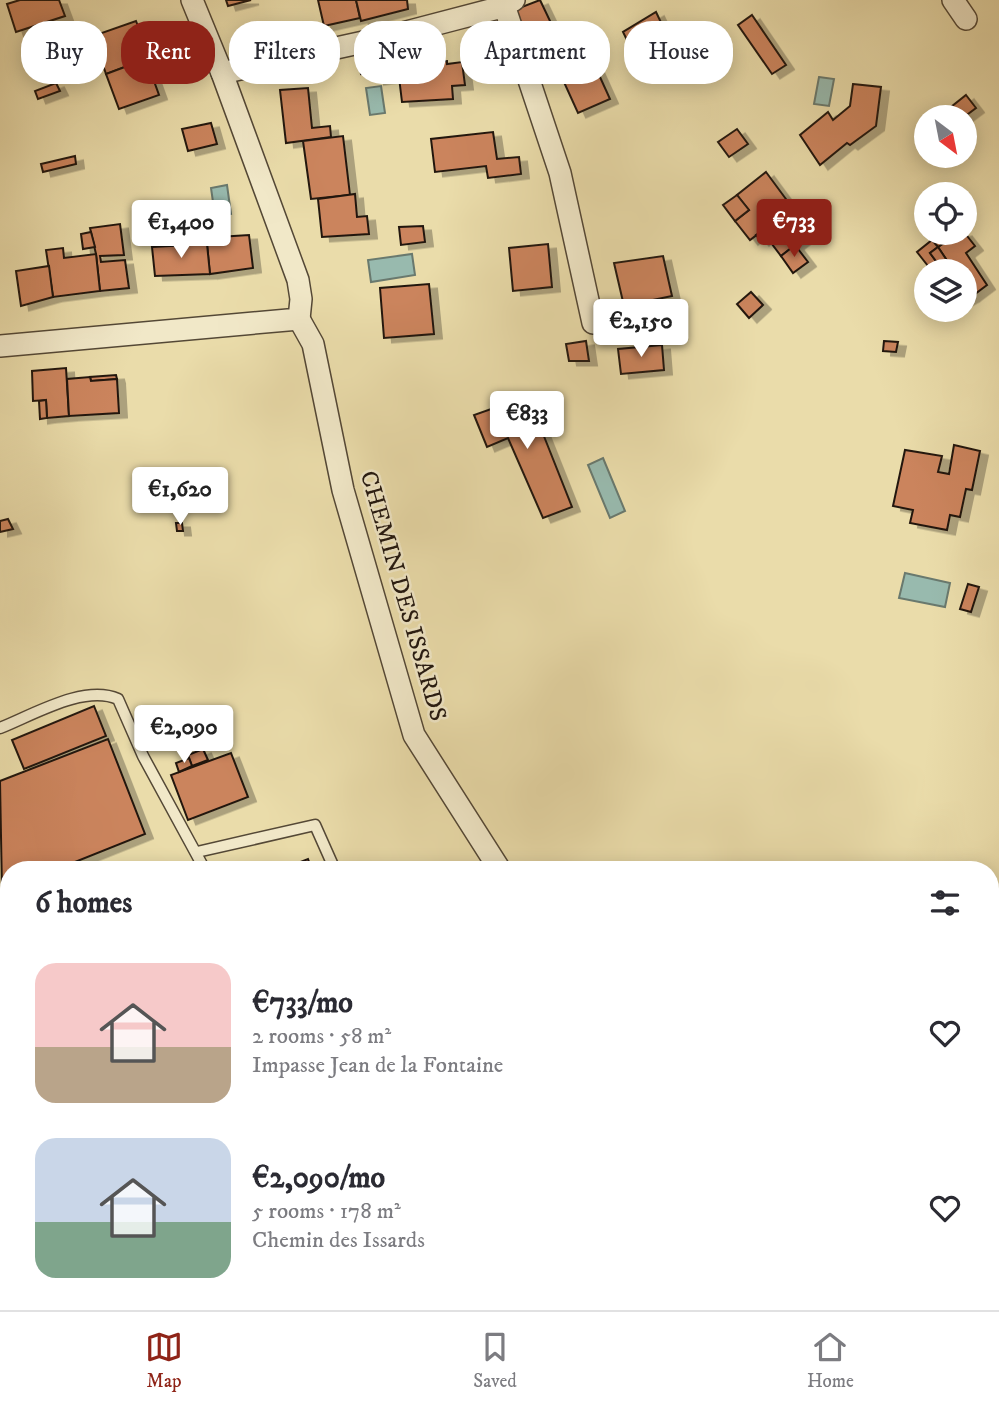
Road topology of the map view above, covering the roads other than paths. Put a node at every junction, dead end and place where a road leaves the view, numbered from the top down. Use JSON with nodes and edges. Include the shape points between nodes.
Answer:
{"nodes":[{"id":1,"x":192,"y":0,"type":"edge"},
{"id":2,"x":953,"y":0,"type":"edge"},
{"id":3,"x":509,"y":3,"type":"edge"},
{"id":4,"x":966,"y":19,"type":"dead end"},
{"id":5,"x":222,"y":73,"type":"junction"},
{"id":6,"x":299,"y":319,"type":"junction"},
{"id":7,"x":593,"y":323,"type":"dead end"},
{"id":8,"x":0,"y":346,"type":"edge"},
{"id":9,"x":0,"y":728,"type":"edge"},
{"id":10,"x":197,"y":852,"type":"junction"},
{"id":11,"x":201,"y":861,"type":"edge"},
{"id":12,"x":331,"y":861,"type":"edge"},
{"id":13,"x":494,"y":861,"type":"edge"}],
"edges":[{"from":1,"to":5,"type":"street"},
{"from":2,"to":4,"type":"street"},
{"from":3,"to":5,"type":"street","via":[[391,36]]},
{"from":3,"to":7,"type":"street","via":[[560,173]]},
{"from":5,"to":6,"type":"street","via":[[298,280],[302,299]]},
{"from":6,"to":8,"type":"street"},
{"from":6,"to":13,"type":"street","name":"CHEMIN DES ISSARDS","via":[[313,344],[343,490],[414,736]]},
{"from":9,"to":10,"type":"lane","via":[[81,695],[106,693],[118,699],[143,757]]},
{"from":10,"to":11,"type":"lane"},
{"from":10,"to":12,"type":"lane","via":[[315,825]]}]}
